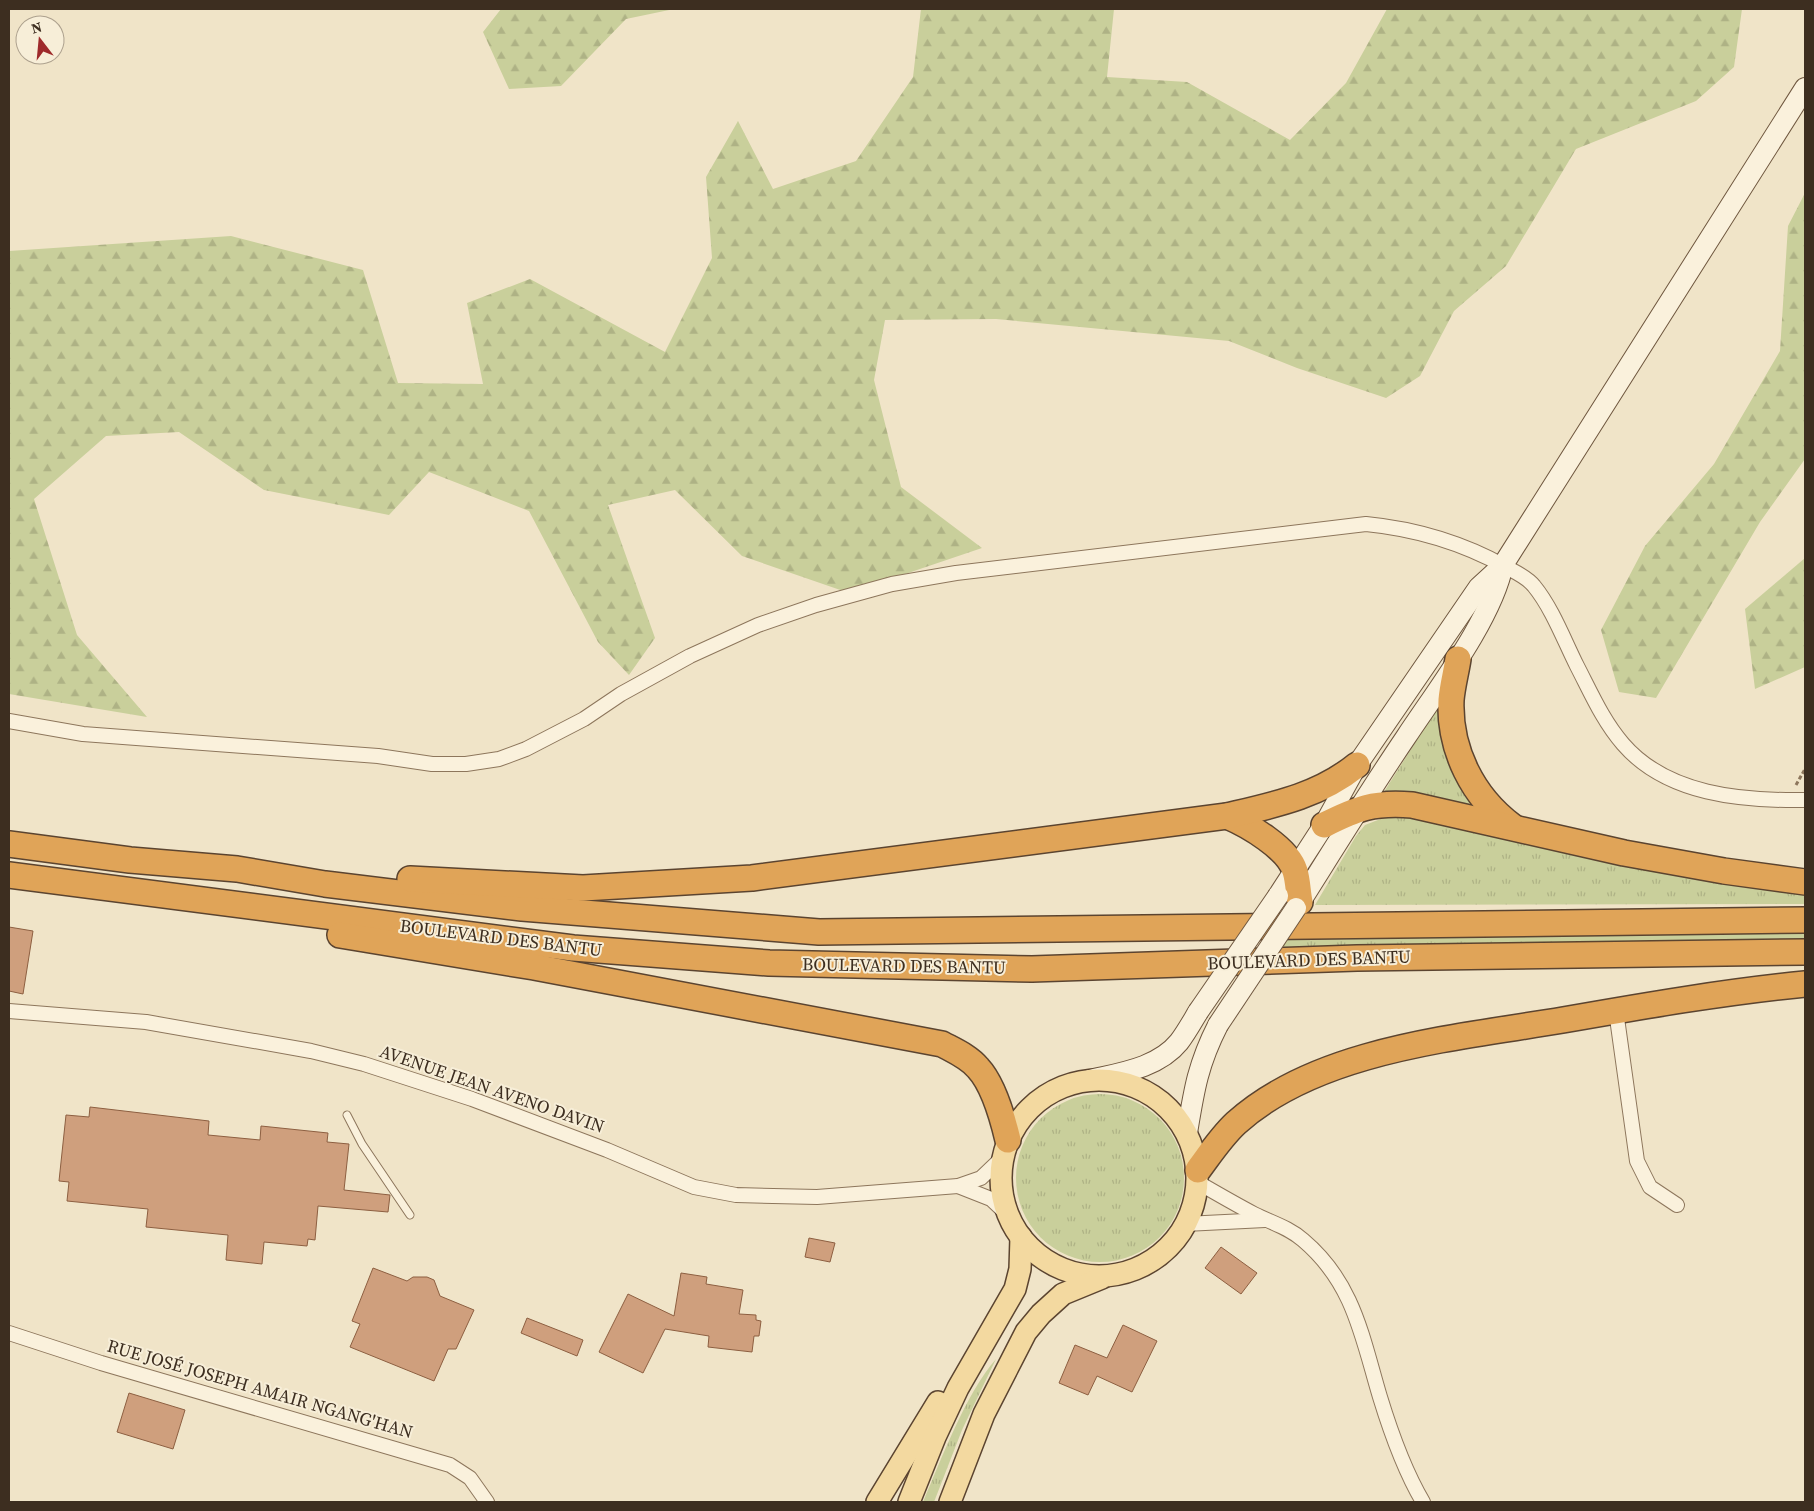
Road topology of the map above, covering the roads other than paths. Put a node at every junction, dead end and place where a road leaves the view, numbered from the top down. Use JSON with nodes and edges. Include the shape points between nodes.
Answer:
{"nodes":[{"id":1,"x":1805,"y":88,"type":"edge"},
{"id":2,"x":1503,"y":565,"type":"junction"},
{"id":3,"x":1458,"y":659,"type":"junction"},
{"id":4,"x":9,"y":721,"type":"edge"},
{"id":5,"x":1356,"y":764,"type":"junction"},
{"id":6,"x":1805,"y":800,"type":"edge"},
{"id":7,"x":1358,"y":808,"type":"junction"},
{"id":8,"x":1227,"y":816,"type":"junction"},
{"id":9,"x":1324,"y":825,"type":"junction"},
{"id":10,"x":1514,"y":828,"type":"junction"},
{"id":11,"x":9,"y":844,"type":"edge"},
{"id":12,"x":237,"y":869,"type":"junction"},
{"id":13,"x":1294,"y":870,"type":"junction"},
{"id":14,"x":9,"y":875,"type":"edge"},
{"id":15,"x":1805,"y":882,"type":"edge"},
{"id":16,"x":115,"y":890,"type":"junction"},
{"id":17,"x":1291,"y":902,"type":"junction"},
{"id":18,"x":1805,"y":920,"type":"edge"},
{"id":19,"x":1805,"y":952,"type":"edge"},
{"id":20,"x":1805,"y":984,"type":"edge"},
{"id":21,"x":9,"y":1011,"type":"edge"},
{"id":22,"x":1616,"y":1011,"type":"junction"},
{"id":23,"x":1090,"y":1080,"type":"junction"},
{"id":24,"x":347,"y":1115,"type":"dead end"},
{"id":25,"x":1187,"y":1133,"type":"junction"},
{"id":26,"x":1006,"y":1148,"type":"junction"},
{"id":27,"x":1198,"y":1176,"type":"junction"},
{"id":28,"x":958,"y":1186,"type":"junction"},
{"id":29,"x":1677,"y":1205,"type":"dead end"},
{"id":30,"x":410,"y":1215,"type":"dead end"},
{"id":31,"x":1008,"y":1215,"type":"junction"},
{"id":32,"x":1268,"y":1220,"type":"junction"},
{"id":33,"x":1185,"y":1224,"type":"junction"},
{"id":34,"x":1021,"y":1237,"type":"junction"},
{"id":35,"x":1114,"y":1274,"type":"junction"},
{"id":36,"x":994,"y":1322,"type":"junction"},
{"id":37,"x":9,"y":1333,"type":"edge"},
{"id":38,"x":971,"y":1444,"type":"junction"},
{"id":39,"x":487,"y":1502,"type":"edge"},
{"id":40,"x":876,"y":1502,"type":"edge"},
{"id":41,"x":909,"y":1502,"type":"edge"},
{"id":42,"x":940,"y":1502,"type":"edge"},
{"id":43,"x":950,"y":1502,"type":"edge"},
{"id":44,"x":1424,"y":1502,"type":"edge"}],
"edges":[{"from":1,"to":2,"type":"street"},
{"from":2,"to":3,"type":"street","via":[[1495,594]]},
{"from":2,"to":4,"type":"street","via":[[1443,538],[1400,527],[1366,524],[966,571],[892,584],[816,604],[758,625],[690,656],[621,694],[584,719],[526,749],[499,759],[466,764],[432,764],[378,756],[83,734]]},
{"from":2,"to":5,"type":"street","via":[[1479,587]]},
{"from":2,"to":6,"type":"street","via":[[1534,585],[1605,721],[1624,746],[1640,759],[1692,788],[1722,796]]},
{"from":3,"to":7,"type":"street"},
{"from":3,"to":10,"type":"highway","via":[[1451,700],[1452,724],[1460,758],[1485,802]]},
{"from":5,"to":8,"type":"highway","via":[[1339,779],[1304,796]]},
{"from":5,"to":9,"type":"street"},
{"from":7,"to":9,"type":"highway"},
{"from":7,"to":10,"type":"highway","via":[[1412,805]]},
{"from":7,"to":17,"type":"street"},
{"from":8,"to":12,"type":"highway","via":[[752,878],[593,888]]},
{"from":8,"to":13,"type":"highway","via":[[1248,825],[1281,851]]},
{"from":9,"to":13,"type":"street"},
{"from":10,"to":15,"type":"highway","via":[[1677,863]]},
{"from":11,"to":12,"type":"highway","name":"BOULEVARD DES BANTU","via":[[130,860]]},
{"from":12,"to":18,"type":"highway","name":"BOULEVARD DES BANTU","via":[[325,884],[522,908],[819,932]]},
{"from":13,"to":17,"type":"highway"},
{"from":14,"to":16,"type":"highway","name":"BOULEVARD DES BANTU"},
{"from":16,"to":19,"type":"highway","name":"BOULEVARD DES BANTU","via":[[573,948],[769,963],[1032,969],[1357,958]]},
{"from":16,"to":26,"type":"highway","via":[[198,911],[534,967],[942,1044],[979,1068],[1001,1110]]},
{"from":17,"to":23,"type":"street","bridge":true,"via":[[1198,1012],[1180,1042],[1156,1060],[1136,1069]]},
{"from":17,"to":25,"type":"street","bridge":true,"via":[[1204,1053]]},
{"from":20,"to":22,"type":"highway"},
{"from":21,"to":28,"type":"street","name":"AVENUE JEAN AVENO DAVIN","via":[[146,1022],[337,1058],[472,1099],[694,1187],[736,1196],[817,1197]]},
{"from":22,"to":27,"type":"highway","via":[[1412,1046],[1341,1065],[1281,1093],[1242,1118],[1222,1137]]},
{"from":22,"to":29,"type":"street","via":[[1637,1161],[1650,1187]]},
{"from":23,"to":25,"type":"main road","via":[[1128,1084],[1146,1092],[1176,1116]]},
{"from":23,"to":26,"type":"main road","via":[[1047,1095],[1024,1114]]},
{"from":24,"to":30,"type":"lane","via":[[362,1144]]},
{"from":25,"to":27,"type":"main road"},
{"from":26,"to":28,"type":"street","via":[[981,1178]]},
{"from":26,"to":31,"type":"main road","via":[[1001,1186]]},
{"from":27,"to":32,"type":"street"},
{"from":27,"to":33,"type":"main road","via":[[1195,1200]]},
{"from":28,"to":31,"type":"street","via":[[991,1200]]},
{"from":31,"to":34,"type":"main road"},
{"from":32,"to":33,"type":"street"},
{"from":32,"to":44,"type":"street","via":[[1285,1226],[1305,1241],[1341,1282],[1358,1320],[1400,1455]]},
{"from":33,"to":35,"type":"main road","via":[[1161,1254],[1139,1267]]},
{"from":34,"to":35,"type":"main road","via":[[1042,1258],[1062,1268],[1084,1274]]},
{"from":34,"to":36,"type":"main road","via":[[1016,1289]]},
{"from":35,"to":38,"type":"main road","via":[[1069,1291],[1041,1314],[1012,1356]]},
{"from":36,"to":40,"type":"main road","via":[[960,1368]]},
{"from":36,"to":41,"type":"main road","via":[[938,1429]]},
{"from":37,"to":39,"type":"street","name":"RUE JOSÉ JOSEPH AMAIR NGANG'HAN","via":[[450,1465],[470,1478]]},
{"from":38,"to":42,"type":"main road","via":[[950,1475]]},
{"from":38,"to":43,"type":"main road"}]}
